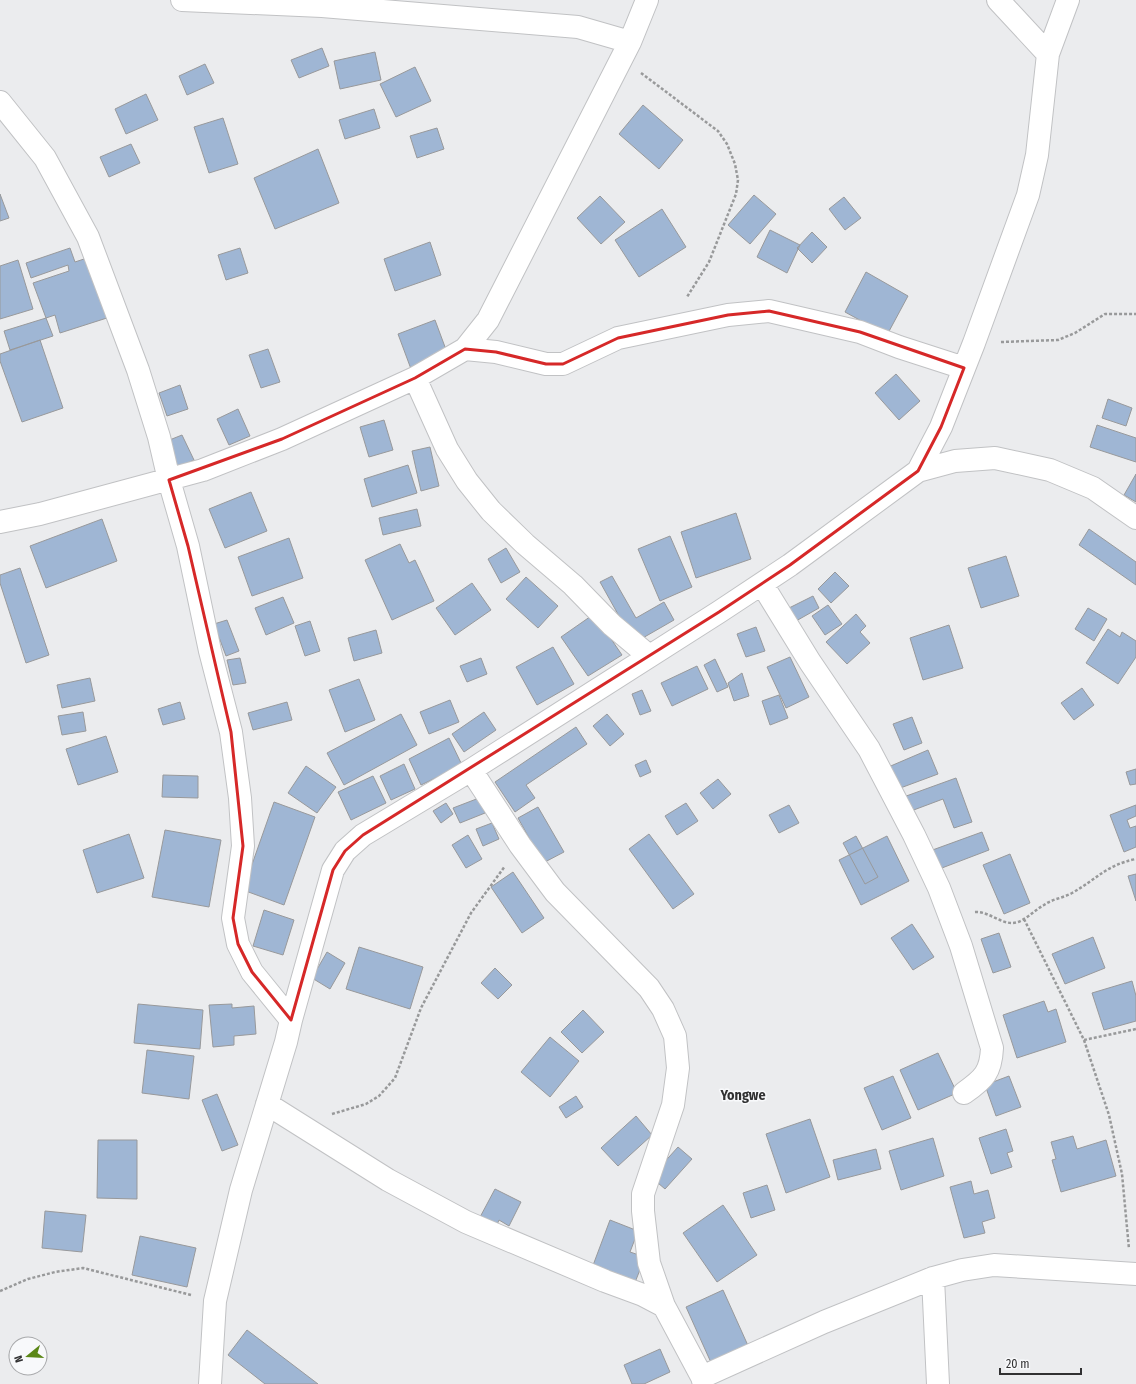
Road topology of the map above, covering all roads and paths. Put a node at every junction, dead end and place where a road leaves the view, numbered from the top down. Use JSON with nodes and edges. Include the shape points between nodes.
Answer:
{"nodes":[{"id":1,"x":182,"y":0,"type":"edge"},
{"id":2,"x":647,"y":0,"type":"edge"},
{"id":3,"x":998,"y":0,"type":"edge"},
{"id":4,"x":1068,"y":0,"type":"edge"},
{"id":5,"x":626,"y":50,"type":"junction"},
{"id":6,"x":1048,"y":54,"type":"junction"},
{"id":7,"x":0,"y":102,"type":"edge"},
{"id":8,"x":1136,"y":314,"type":"edge"},
{"id":9,"x":670,"y":326,"type":"junction"},
{"id":10,"x":974,"y":343,"type":"junction"},
{"id":11,"x":465,"y":349,"type":"junction"},
{"id":12,"x":964,"y":368,"type":"junction"},
{"id":13,"x":415,"y":378,"type":"junction"},
{"id":14,"x":918,"y":471,"type":"junction"},
{"id":15,"x":168,"y":480,"type":"junction"},
{"id":16,"x":1136,"y":518,"type":"edge"},
{"id":17,"x":0,"y":522,"type":"edge"},
{"id":18,"x":762,"y":584,"type":"junction"},
{"id":19,"x":649,"y":656,"type":"junction"},
{"id":20,"x":471,"y":770,"type":"junction"},
{"id":21,"x":520,"y":845,"type":"junction"},
{"id":22,"x":1136,"y":859,"type":"edge"},
{"id":23,"x":949,"y":914,"type":"junction"},
{"id":24,"x":1024,"y":919,"type":"junction"},
{"id":25,"x":291,"y":1020,"type":"junction"},
{"id":26,"x":1136,"y":1029,"type":"edge"},
{"id":27,"x":1084,"y":1040,"type":"junction"},
{"id":28,"x":964,"y":1093,"type":"dead end"},
{"id":29,"x":267,"y":1104,"type":"junction"},
{"id":30,"x":299,"y":1124,"type":"junction"},
{"id":31,"x":1134,"y":1274,"type":"edge"},
{"id":32,"x":933,"y":1278,"type":"junction"},
{"id":33,"x":0,"y":1291,"type":"edge"},
{"id":34,"x":214,"y":1301,"type":"junction"},
{"id":35,"x":664,"y":1306,"type":"junction"},
{"id":36,"x":703,"y":1380,"type":"edge"},
{"id":37,"x":210,"y":1384,"type":"edge"},
{"id":38,"x":938,"y":1384,"type":"edge"}],
"edges":[{"from":1,"to":5,"type":"street","via":[[322,6],[578,27]]},
{"from":2,"to":5,"type":"street"},
{"from":3,"to":6,"type":"street"},
{"from":4,"to":6,"type":"street"},
{"from":5,"to":9,"type":"path","via":[[718,131],[727,144],[738,180],[736,194],[709,262]]},
{"from":5,"to":11,"type":"street","via":[[488,320]]},
{"from":6,"to":10,"type":"street","via":[[1037,155],[1028,195]]},
{"from":7,"to":15,"type":"street","via":[[45,158],[88,237],[138,370],[159,437]]},
{"from":8,"to":10,"type":"path","via":[[1105,314],[1075,333],[1058,340]]},
{"from":9,"to":11,"type":"street","via":[[618,338],[563,364],[546,364],[496,352]]},
{"from":9,"to":12,"type":"street","via":[[728,315],[769,311],[860,332]]},
{"from":10,"to":12,"type":"street"},
{"from":11,"to":13,"type":"street"},
{"from":12,"to":14,"type":"street","via":[[940,427]]},
{"from":13,"to":15,"type":"street","via":[[282,439],[203,470]]},
{"from":13,"to":19,"type":"street","via":[[447,449],[491,512],[573,585],[612,625]]},
{"from":14,"to":16,"type":"street","via":[[955,461],[995,458],[1050,470],[1093,488]]},
{"from":14,"to":18,"type":"street"},
{"from":15,"to":17,"type":"street"},
{"from":15,"to":25,"type":"street","via":[[188,546],[210,651],[231,732],[240,798],[243,846],[233,918],[238,944],[252,972]]},
{"from":18,"to":19,"type":"street"},
{"from":18,"to":23,"type":"street","via":[[868,749],[914,835]]},
{"from":19,"to":20,"type":"street"},
{"from":20,"to":21,"type":"street"},
{"from":20,"to":25,"type":"street","via":[[363,835],[345,851],[333,870]]},
{"from":21,"to":30,"type":"path","via":[[471,913],[421,1008],[395,1078],[379,1096],[366,1104]]},
{"from":21,"to":35,"type":"street","via":[[555,892],[649,988],[663,1009],[675,1036],[678,1068],[673,1105],[643,1194],[649,1262]]},
{"from":22,"to":24,"type":"path","via":[[1111,866],[1072,893],[1044,905]]},
{"from":23,"to":24,"type":"path","via":[[982,911],[998,920],[1008,922]]},
{"from":23,"to":28,"type":"street","via":[[992,1048],[991,1063],[981,1082]]},
{"from":24,"to":27,"type":"path"},
{"from":25,"to":29,"type":"street"},
{"from":26,"to":27,"type":"path"},
{"from":27,"to":31,"type":"path","via":[[1109,1115],[1122,1174]]},
{"from":29,"to":30,"type":"street"},
{"from":29,"to":34,"type":"street","via":[[241,1190]]},
{"from":30,"to":35,"type":"street","via":[[388,1180],[466,1222],[643,1294]]},
{"from":31,"to":32,"type":"street","via":[[994,1265]]},
{"from":32,"to":36,"type":"street","via":[[824,1322]]},
{"from":32,"to":38,"type":"street"},
{"from":33,"to":34,"type":"path","via":[[28,1279],[83,1268]]},
{"from":34,"to":37,"type":"street"},
{"from":35,"to":36,"type":"street"}]}
